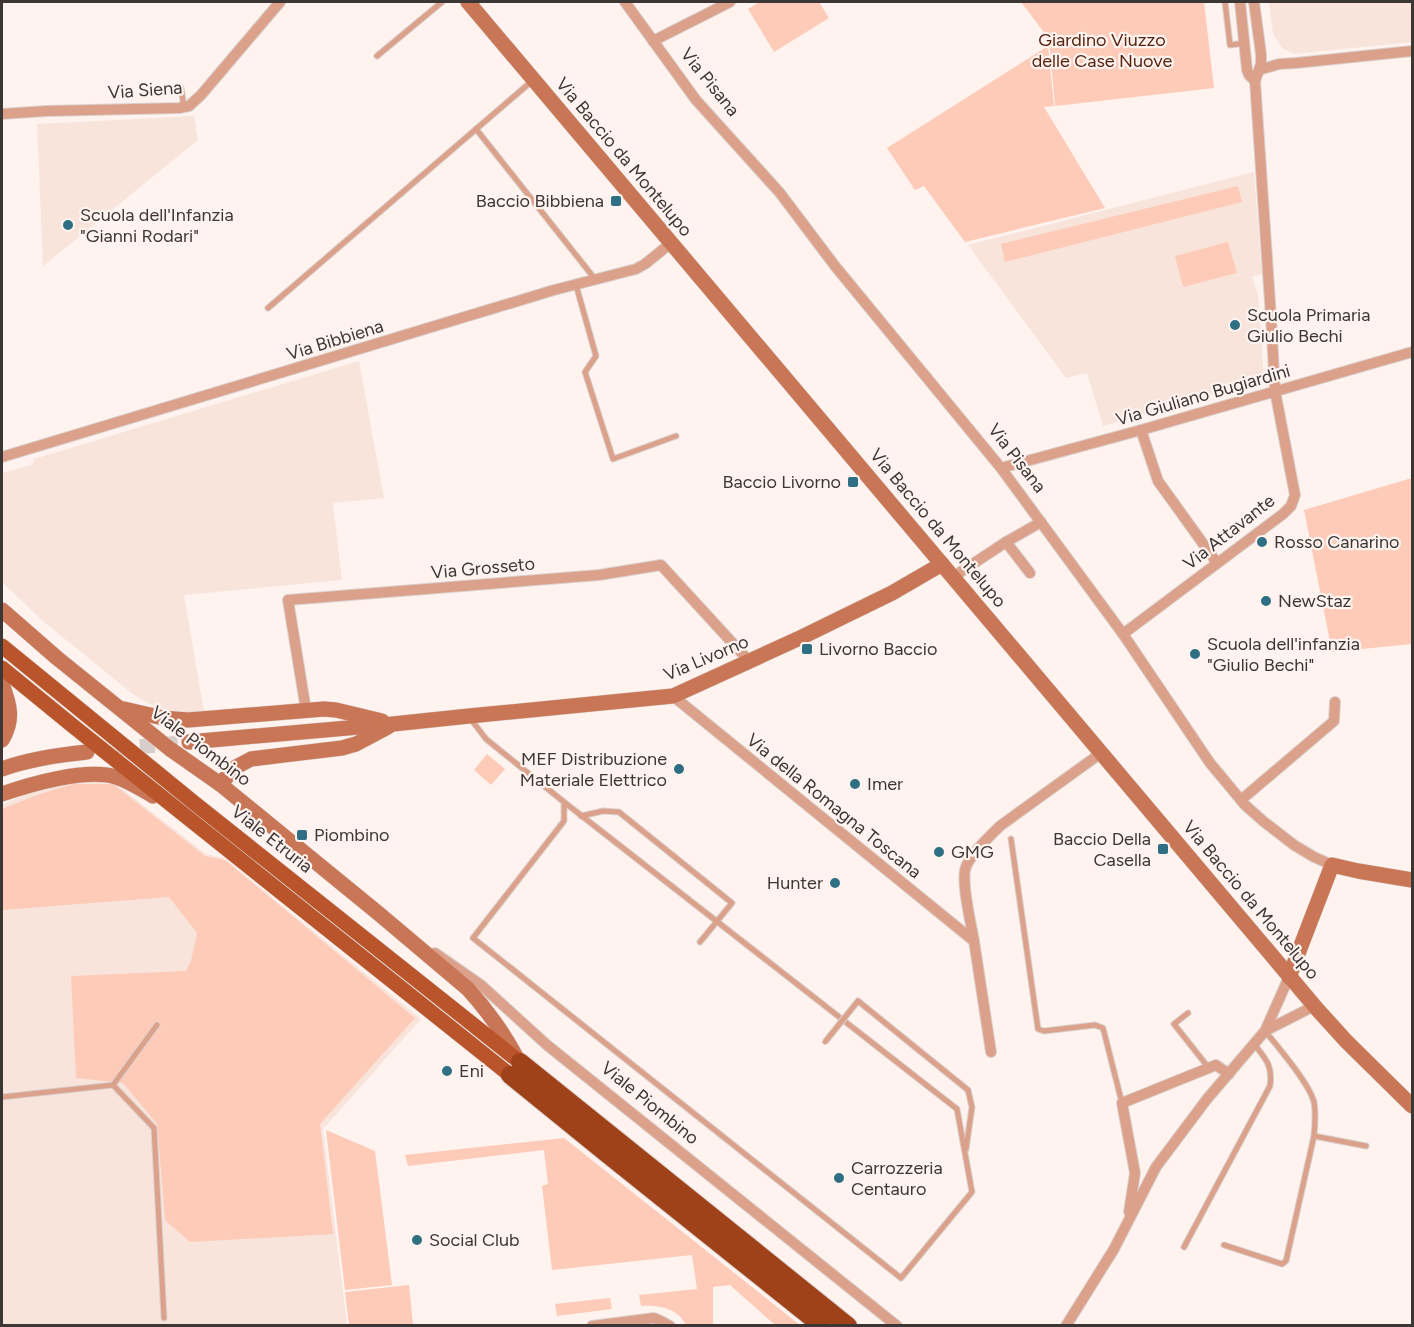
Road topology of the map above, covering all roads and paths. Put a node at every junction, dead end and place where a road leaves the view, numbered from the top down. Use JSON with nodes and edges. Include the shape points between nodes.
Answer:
{"nodes":[{"id":1,"x":280,"y":2,"type":"edge"},
{"id":2,"x":442,"y":2,"type":"edge"},
{"id":3,"x":468,"y":2,"type":"edge"},
{"id":4,"x":625,"y":2,"type":"edge"},
{"id":5,"x":730,"y":2,"type":"edge"},
{"id":6,"x":1225,"y":2,"type":"edge"},
{"id":7,"x":1240,"y":2,"type":"edge"},
{"id":8,"x":1247,"y":2,"type":"edge"},
{"id":9,"x":1254,"y":2,"type":"edge"},
{"id":10,"x":653,"y":40,"type":"junction"},
{"id":11,"x":1245,"y":43,"type":"junction"},
{"id":12,"x":1413,"y":51,"type":"edge"},
{"id":13,"x":1261,"y":54,"type":"junction"},
{"id":14,"x":377,"y":56,"type":"dead end"},
{"id":15,"x":1279,"y":64,"type":"junction"},
{"id":16,"x":1259,"y":70,"type":"junction"},
{"id":17,"x":534,"y":80,"type":"junction"},
{"id":18,"x":1255,"y":81,"type":"junction"},
{"id":19,"x":182,"y":88,"type":"dead end"},
{"id":20,"x":184,"y":107,"type":"junction"},
{"id":21,"x":2,"y":114,"type":"edge"},
{"id":22,"x":476,"y":129,"type":"junction"},
{"id":23,"x":671,"y":243,"type":"junction"},
{"id":24,"x":596,"y":280,"type":"junction"},
{"id":25,"x":576,"y":285,"type":"junction"},
{"id":26,"x":268,"y":308,"type":"dead end"},
{"id":27,"x":1413,"y":352,"type":"edge"},
{"id":28,"x":1275,"y":391,"type":"junction"},
{"id":29,"x":1141,"y":430,"type":"junction"},
{"id":30,"x":676,"y":436,"type":"dead end"},
{"id":31,"x":2,"y":458,"type":"edge"},
{"id":32,"x":1001,"y":468,"type":"junction"},
{"id":33,"x":1041,"y":522,"type":"junction"},
{"id":34,"x":1006,"y":542,"type":"junction"},
{"id":35,"x":1216,"y":563,"type":"junction"},
{"id":36,"x":942,"y":564,"type":"junction"},
{"id":37,"x":1030,"y":573,"type":"dead end"},
{"id":38,"x":953,"y":577,"type":"junction"},
{"id":39,"x":2,"y":610,"type":"edge"},
{"id":40,"x":1123,"y":634,"type":"junction"},
{"id":41,"x":2,"y":646,"type":"edge"},
{"id":42,"x":749,"y":661,"type":"junction"},
{"id":43,"x":2,"y":668,"type":"edge"},
{"id":44,"x":2,"y":684,"type":"edge"},
{"id":45,"x":673,"y":696,"type":"junction"},
{"id":46,"x":1335,"y":702,"type":"dead end"},
{"id":47,"x":120,"y":708,"type":"junction"},
{"id":48,"x":306,"y":710,"type":"junction"},
{"id":49,"x":469,"y":716,"type":"junction"},
{"id":50,"x":393,"y":724,"type":"junction"},
{"id":51,"x":2,"y":741,"type":"edge"},
{"id":52,"x":189,"y":742,"type":"tunnel mouth"},
{"id":53,"x":87,"y":752,"type":"dead end"},
{"id":54,"x":1101,"y":753,"type":"junction"},
{"id":55,"x":2,"y":769,"type":"edge"},
{"id":56,"x":220,"y":784,"type":"junction"},
{"id":57,"x":2,"y":794,"type":"edge"},
{"id":58,"x":1241,"y":800,"type":"junction"},
{"id":59,"x":564,"y":802,"type":"junction"},
{"id":60,"x":581,"y":816,"type":"junction"},
{"id":61,"x":198,"y":825,"type":"junction"},
{"id":62,"x":1011,"y":839,"type":"dead end"},
{"id":63,"x":1332,"y":865,"type":"junction"},
{"id":64,"x":1413,"y":880,"type":"edge"},
{"id":65,"x":378,"y":913,"type":"junction"},
{"id":66,"x":974,"y":941,"type":"junction"},
{"id":67,"x":700,"y":942,"type":"dead end"},
{"id":68,"x":1289,"y":977,"type":"junction"},
{"id":69,"x":1314,"y":1006,"type":"junction"},
{"id":70,"x":1188,"y":1013,"type":"dead end"},
{"id":71,"x":157,"y":1025,"type":"dead end"},
{"id":72,"x":1265,"y":1031,"type":"junction"},
{"id":73,"x":825,"y":1042,"type":"dead end"},
{"id":74,"x":1254,"y":1044,"type":"junction"},
{"id":75,"x":991,"y":1052,"type":"dead end"},
{"id":76,"x":1209,"y":1067,"type":"junction"},
{"id":77,"x":515,"y":1069,"type":"junction"},
{"id":78,"x":1229,"y":1074,"type":"junction"},
{"id":79,"x":1382,"y":1076,"type":"junction"},
{"id":80,"x":113,"y":1085,"type":"junction"},
{"id":81,"x":1413,"y":1097,"type":"edge"},
{"id":82,"x":2,"y":1098,"type":"edge"},
{"id":83,"x":1122,"y":1102,"type":"junction"},
{"id":84,"x":1413,"y":1106,"type":"edge"},
{"id":85,"x":1314,"y":1136,"type":"junction"},
{"id":86,"x":1366,"y":1146,"type":"dead end"},
{"id":87,"x":965,"y":1154,"type":"junction"},
{"id":88,"x":1128,"y":1222,"type":"junction"},
{"id":89,"x":1224,"y":1245,"type":"dead end"},
{"id":90,"x":1184,"y":1247,"type":"dead end"},
{"id":91,"x":164,"y":1318,"type":"dead end"},
{"id":92,"x":826,"y":1319,"type":"edge"},
{"id":93,"x":592,"y":1326,"type":"edge"},
{"id":94,"x":670,"y":1326,"type":"edge"},
{"id":95,"x":848,"y":1326,"type":"edge"},
{"id":96,"x":897,"y":1326,"type":"edge"},
{"id":97,"x":1066,"y":1326,"type":"edge"}],
"edges":[{"from":1,"to":20,"type":"street","name":"Via Siena","via":[[201,95]]},
{"from":2,"to":14,"type":"lane"},
{"from":3,"to":17,"type":"street","name":"Via Baccio da Montelupo"},
{"from":4,"to":10,"type":"street","name":"Via Pisana"},
{"from":5,"to":10,"type":"street"},
{"from":6,"to":11,"type":"lane","via":[[1230,45]]},
{"from":7,"to":11,"type":"street"},
{"from":8,"to":13,"type":"street","via":[[1252,45]]},
{"from":9,"to":13,"type":"street"},
{"from":10,"to":32,"type":"street","name":"Via Pisana","via":[[696,100],[780,193]]},
{"from":11,"to":18,"type":"street","via":[[1247,70]]},
{"from":12,"to":15,"type":"street"},
{"from":13,"to":15,"type":"street"},
{"from":13,"to":16,"type":"street"},
{"from":15,"to":16,"type":"street"},
{"from":16,"to":18,"type":"street"},
{"from":17,"to":22,"type":"lane"},
{"from":17,"to":23,"type":"street","name":"Via Baccio da Montelupo"},
{"from":18,"to":28,"type":"street","name":"Via Attavante"},
{"from":19,"to":20,"type":"lane"},
{"from":20,"to":21,"type":"street","name":"Via Siena"},
{"from":22,"to":24,"type":"lane"},
{"from":22,"to":26,"type":"lane"},
{"from":23,"to":24,"type":"street","name":"Via Bibbiena","via":[[641,267]]},
{"from":23,"to":36,"type":"street","name":"Via Baccio da Montelupo"},
{"from":24,"to":25,"type":"street","name":"Via Bibbiena"},
{"from":25,"to":30,"type":"lane","via":[[596,356],[585,372],[613,459]]},
{"from":25,"to":31,"type":"street","name":"Via Bibbiena"},
{"from":27,"to":28,"type":"street","name":"Via Giuliano Bugiardini"},
{"from":28,"to":29,"type":"street","name":"Via Giuliano Bugiardini"},
{"from":28,"to":35,"type":"street","name":"Via Attavante","via":[[1295,495],[1282,514]]},
{"from":29,"to":32,"type":"street","name":"Via Giuliano Bugiardini"},
{"from":29,"to":35,"type":"street","via":[[1158,481]]},
{"from":32,"to":33,"type":"street","name":"Via Pisana"},
{"from":33,"to":34,"type":"street"},
{"from":33,"to":40,"type":"street","name":"Via Pisana"},
{"from":34,"to":37,"type":"street"},
{"from":34,"to":38,"type":"street"},
{"from":35,"to":40,"type":"street","name":"Via Attavante"},
{"from":36,"to":38,"type":"street","name":"Via Baccio da Montelupo"},
{"from":36,"to":42,"type":"street","name":"Via Livorno"},
{"from":38,"to":54,"type":"street","name":"Via Baccio da Montelupo"},
{"from":39,"to":47,"type":"street","name":"Viale Piombino"},
{"from":40,"to":58,"type":"street","name":"Via Pisana","via":[[1204,756]]},
{"from":41,"to":77,"type":"main road","name":"Viale Etruria"},
{"from":42,"to":45,"type":"street","name":"Via Livorno"},
{"from":42,"to":48,"type":"street","name":"Via Grosseto","via":[[661,566],[599,575],[288,600]]},
{"from":43,"to":61,"type":"main road","name":"Viale Etruria"},
{"from":44,"to":51,"type":"street","via":[[10,712]]},
{"from":45,"to":49,"type":"street","name":"Via Livorno"},
{"from":45,"to":66,"type":"street","name":"Via della Romagna Toscana"},
{"from":46,"to":58,"type":"street","via":[[1334,721]]},
{"from":47,"to":48,"type":"street","name":"Via Livorno","via":[[177,720]]},
{"from":47,"to":56,"type":"street","name":"Viale Piombino"},
{"from":48,"to":50,"type":"street","name":"Via Livorno","via":[[336,710]]},
{"from":49,"to":50,"type":"street","name":"Via Livorno"},
{"from":49,"to":59,"type":"lane","via":[[486,739]]},
{"from":50,"to":52,"type":"street","name":"Via Livorno"},
{"from":50,"to":56,"type":"street","name":"Via Livorno","via":[[342,748],[249,760],[236,766]]},
{"from":53,"to":55,"type":"street","via":[[55,755]]},
{"from":54,"to":66,"type":"street","via":[[1000,826],[972,856],[965,868],[965,884]]},
{"from":54,"to":68,"type":"street","name":"Via Baccio da Montelupo"},
{"from":56,"to":65,"type":"street","name":"Viale Piombino"},
{"from":57,"to":61,"type":"street","via":[[45,781],[103,774],[135,785]]},
{"from":58,"to":63,"type":"street","name":"Via Pisana","via":[[1294,845]]},
{"from":59,"to":60,"type":"lane"},
{"from":59,"to":87,"type":"lane","via":[[564,821],[473,938],[901,1278],[972,1192]]},
{"from":60,"to":67,"type":"lane","via":[[619,812],[732,903]]},
{"from":60,"to":87,"type":"lane","via":[[957,1109]]},
{"from":61,"to":77,"type":"main road","name":"Viale Etruria"},
{"from":62,"to":83,"type":"lane","via":[[1038,1029],[1095,1025],[1103,1028]]},
{"from":63,"to":64,"type":"street","name":"Via Pisana"},
{"from":63,"to":68,"type":"street"},
{"from":65,"to":77,"type":"street","name":"Viale Piombino","via":[[478,1000],[500,1029]]},
{"from":65,"to":96,"type":"street","name":"Viale Piombino","via":[[481,985],[547,1045]]},
{"from":66,"to":75,"type":"street"},
{"from":68,"to":69,"type":"street","name":"Via Baccio da Montelupo"},
{"from":68,"to":72,"type":"street"},
{"from":69,"to":72,"type":"street"},
{"from":69,"to":79,"type":"street","name":"Via Baccio da Montelupo"},
{"from":70,"to":76,"type":"lane","via":[[1174,1024]]},
{"from":71,"to":80,"type":"lane"},
{"from":72,"to":74,"type":"street"},
{"from":72,"to":85,"type":"lane","via":[[1301,1077],[1314,1101]]},
{"from":73,"to":87,"type":"lane","bridge":true,"via":[[858,1001],[968,1090],[972,1107]]},
{"from":74,"to":78,"type":"street"},
{"from":74,"to":90,"type":"lane","via":[[1269,1066],[1270,1086]]},
{"from":76,"to":78,"type":"street","via":[[1215,1065]]},
{"from":76,"to":83,"type":"street"},
{"from":77,"to":92,"type":"highway","via":[[606,1153]]},
{"from":78,"to":88,"type":"street","via":[[1156,1167]]},
{"from":79,"to":81,"type":"street","name":"Via Baccio da Montelupo"},
{"from":79,"to":84,"type":"street","name":"Via Baccio da Montelupo"},
{"from":80,"to":82,"type":"lane"},
{"from":80,"to":91,"type":"lane","via":[[153,1128]]},
{"from":83,"to":88,"type":"street","via":[[1135,1173]]},
{"from":85,"to":86,"type":"lane"},
{"from":85,"to":89,"type":"lane","via":[[1286,1262]]},
{"from":88,"to":97,"type":"street"},
{"from":92,"to":95,"type":"highway"},
{"from":93,"to":94,"type":"street","via":[[654,1318]]}]}
